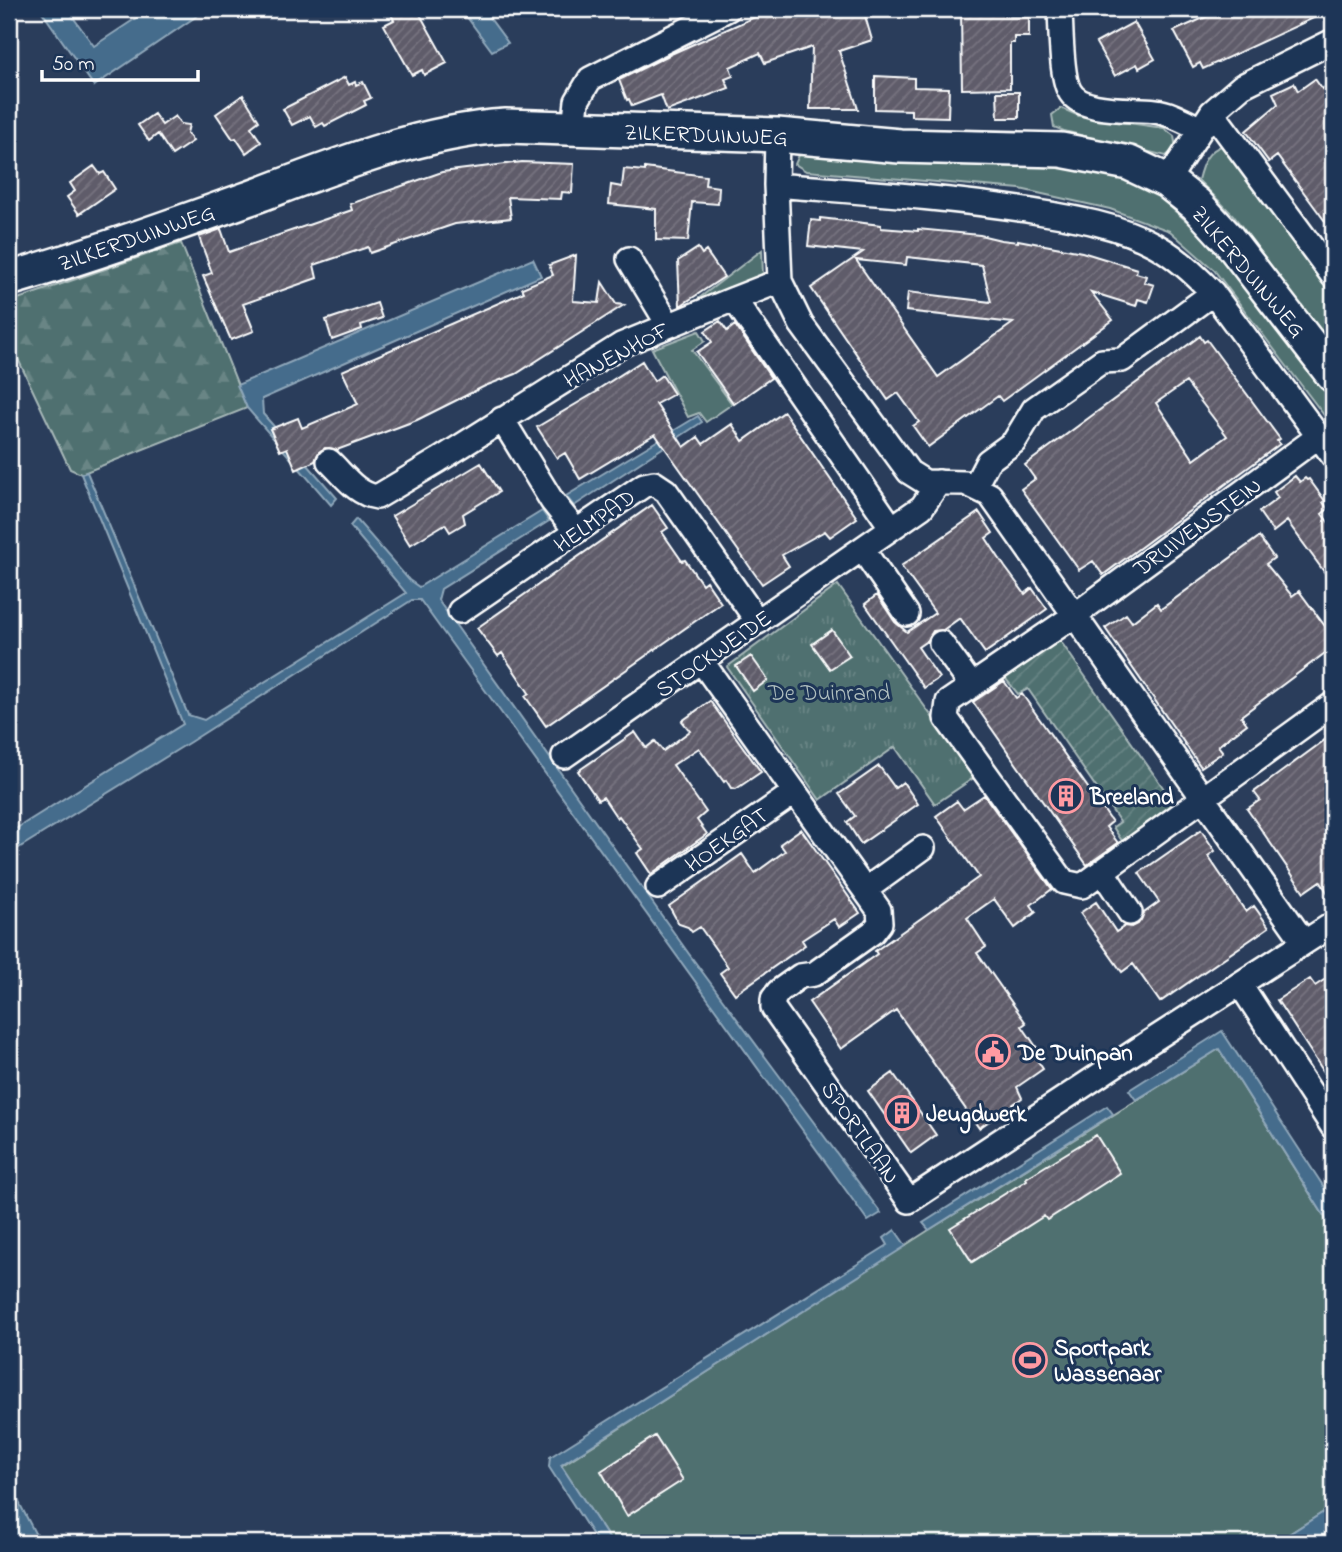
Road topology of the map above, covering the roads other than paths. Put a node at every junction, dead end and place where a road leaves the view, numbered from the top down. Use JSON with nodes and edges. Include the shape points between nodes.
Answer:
{"nodes":[{"id":1,"x":728,"y":9,"type":"edge"},
{"id":2,"x":1060,"y":9,"type":"edge"},
{"id":3,"x":1333,"y":41,"type":"edge"},
{"id":4,"x":1206,"y":121,"type":"junction"},
{"id":5,"x":573,"y":130,"type":"junction"},
{"id":6,"x":776,"y":135,"type":"junction"},
{"id":7,"x":1167,"y":181,"type":"junction"},
{"id":8,"x":776,"y":185,"type":"junction"},
{"id":9,"x":629,"y":259,"type":"dead end"},
{"id":10,"x":1333,"y":276,"type":"edge"},
{"id":11,"x":9,"y":279,"type":"edge"},
{"id":12,"x":780,"y":281,"type":"junction"},
{"id":13,"x":1213,"y":293,"type":"junction"},
{"id":14,"x":734,"y":299,"type":"junction"},
{"id":15,"x":668,"y":324,"type":"junction"},
{"id":16,"x":1333,"y":375,"type":"edge"},
{"id":17,"x":502,"y":419,"type":"junction"},
{"id":18,"x":1319,"y":436,"type":"junction"},
{"id":19,"x":1333,"y":456,"type":"edge"},
{"id":20,"x":330,"y":461,"type":"dead end"},
{"id":21,"x":939,"y":482,"type":"junction"},
{"id":22,"x":975,"y":486,"type":"junction"},
{"id":23,"x":892,"y":528,"type":"junction"},
{"id":24,"x":576,"y":531,"type":"junction"},
{"id":25,"x":863,"y":550,"type":"junction"},
{"id":26,"x":460,"y":611,"type":"dead end"},
{"id":27,"x":907,"y":614,"type":"dead end"},
{"id":28,"x":1075,"y":615,"type":"junction"},
{"id":29,"x":758,"y":622,"type":"junction"},
{"id":30,"x":941,"y":643,"type":"dead end"},
{"id":31,"x":702,"y":662,"type":"junction"},
{"id":32,"x":972,"y":686,"type":"junction"},
{"id":33,"x":1333,"y":704,"type":"edge"},
{"id":34,"x":564,"y":756,"type":"dead end"},
{"id":35,"x":795,"y":792,"type":"junction"},
{"id":36,"x":1204,"y":799,"type":"junction"},
{"id":37,"x":923,"y":848,"type":"dead end"},
{"id":38,"x":1102,"y":872,"type":"junction"},
{"id":39,"x":658,"y":887,"type":"dead end"},
{"id":40,"x":865,"y":890,"type":"junction"},
{"id":41,"x":1130,"y":913,"type":"dead end"},
{"id":42,"x":1333,"y":923,"type":"edge"},
{"id":43,"x":1304,"y":942,"type":"junction"},
{"id":44,"x":1240,"y":984,"type":"junction"},
{"id":45,"x":1333,"y":1127,"type":"edge"}],
"edges":[{"from":1,"to":5,"type":"street","via":[[590,79],[578,101]]},
{"from":2,"to":4,"type":"street","via":[[1066,78],[1077,102]]},
{"from":3,"to":4,"type":"street","via":[[1242,86]]},
{"from":4,"to":7,"type":"street"},
{"from":4,"to":10,"type":"street"},
{"from":5,"to":6,"type":"street","name":"ZILKERDUINWEG"},
{"from":5,"to":11,"type":"street","name":"ZILKERDUINWEG","via":[[506,126],[446,133]]},
{"from":6,"to":7,"type":"street","name":"ZILKERDUINWEG","via":[[900,146],[1065,150],[1129,163]]},
{"from":6,"to":8,"type":"street"},
{"from":7,"to":16,"type":"street","name":"ZILKERDUINWEG","via":[[1228,239]]},
{"from":8,"to":12,"type":"street"},
{"from":8,"to":13,"type":"street","name":"ZILKERDUINWEG","via":[[965,201],[1080,220],[1155,245],[1196,274]]},
{"from":9,"to":15,"type":"street"},
{"from":12,"to":14,"type":"street"},
{"from":12,"to":21,"type":"street","via":[[801,324],[909,472],[925,482]]},
{"from":13,"to":18,"type":"street","name":"ZILKERDUINWEG"},
{"from":13,"to":22,"type":"street","via":[[1122,360],[1101,361],[1034,409],[1014,442],[988,461]]},
{"from":14,"to":15,"type":"street","name":"HANENHOF"},
{"from":14,"to":23,"type":"street"},
{"from":15,"to":17,"type":"street","name":"HANENHOF","via":[[621,345]]},
{"from":17,"to":20,"type":"street","name":"HANENHOF","via":[[377,496],[358,490]]},
{"from":17,"to":24,"type":"street"},
{"from":18,"to":19,"type":"street","name":"ZILKERDUINWEG"},
{"from":18,"to":28,"type":"street","name":"DRUIVENSTEIN"},
{"from":21,"to":22,"type":"street"},
{"from":21,"to":23,"type":"street","via":[[922,507]]},
{"from":22,"to":28,"type":"street","via":[[990,495]]},
{"from":23,"to":25,"type":"street"},
{"from":24,"to":26,"type":"street","name":"HELMPAD"},
{"from":24,"to":29,"type":"street","name":"HELMPAD","via":[[644,485],[654,483],[666,491]]},
{"from":25,"to":27,"type":"street"},
{"from":25,"to":29,"type":"street","name":"STOCKWEIDE"},
{"from":28,"to":32,"type":"street"},
{"from":28,"to":36,"type":"street"},
{"from":29,"to":31,"type":"street","name":"STOCKWEIDE"},
{"from":30,"to":32,"type":"street"},
{"from":31,"to":34,"type":"street","name":"STOCKWEIDE"},
{"from":31,"to":35,"type":"street"},
{"from":32,"to":38,"type":"street","via":[[948,702],[946,719],[1064,882],[1082,886]]},
{"from":33,"to":36,"type":"street"},
{"from":35,"to":39,"type":"street","name":"HOEKGAT"},
{"from":35,"to":40,"type":"street"},
{"from":36,"to":38,"type":"street"},
{"from":36,"to":43,"type":"street"},
{"from":37,"to":40,"type":"street"},
{"from":38,"to":41,"type":"street"},
{"from":40,"to":44,"type":"street","name":"SPORTLAAN","via":[[879,910],[880,923],[814,974],[800,976],[779,991],[774,1008],[909,1200]]},
{"from":42,"to":43,"type":"street","name":"SPORTLAAN"},
{"from":43,"to":44,"type":"street","name":"SPORTLAAN"},
{"from":44,"to":45,"type":"street"}]}
